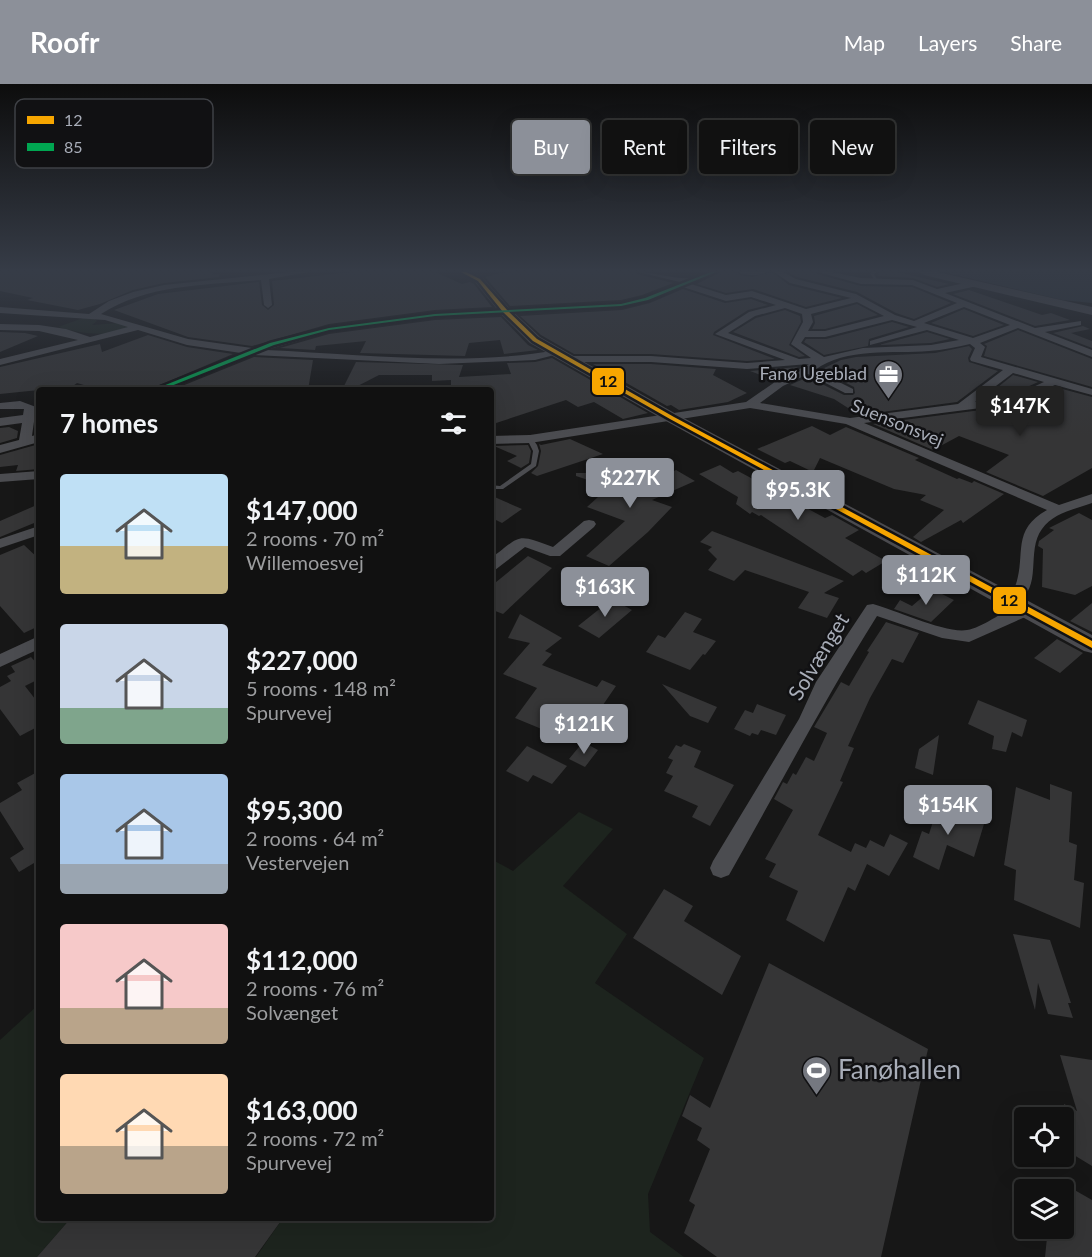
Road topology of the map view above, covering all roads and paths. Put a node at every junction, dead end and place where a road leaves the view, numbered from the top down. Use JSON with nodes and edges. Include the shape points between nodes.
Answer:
{"nodes":[{"id":1,"x":0,"y":327,"type":"edge"},
{"id":2,"x":140,"y":327,"type":"joint"},
{"id":3,"x":345,"y":327,"type":"edge"},
{"id":4,"x":521,"y":327,"type":"edge"},
{"id":5,"x":732,"y":327,"type":"edge"},
{"id":6,"x":806,"y":327,"type":"edge"},
{"id":7,"x":851,"y":327,"type":"edge"},
{"id":8,"x":928,"y":327,"type":"joint"},
{"id":9,"x":1015,"y":327,"type":"edge"},
{"id":10,"x":1019,"y":327,"type":"edge"},
{"id":11,"x":1059,"y":327,"type":"edge"},
{"id":12,"x":1033,"y":332,"type":"junction"},
{"id":13,"x":803,"y":334,"type":"junction"},
{"id":14,"x":89,"y":340,"type":"junction"},
{"id":15,"x":972,"y":341,"type":"junction"},
{"id":16,"x":253,"y":351,"type":"junction"},
{"id":17,"x":863,"y":351,"type":"junction"},
{"id":18,"x":1092,"y":354,"type":"edge"},
{"id":19,"x":563,"y":356,"type":"junction"},
{"id":20,"x":822,"y":360,"type":"junction"},
{"id":21,"x":796,"y":361,"type":"junction"},
{"id":22,"x":0,"y":362,"type":"edge"},
{"id":23,"x":808,"y":370,"type":"junction"},
{"id":24,"x":1010,"y":370,"type":"junction"},
{"id":25,"x":1053,"y":382,"type":"junction"},
{"id":26,"x":163,"y":387,"type":"edge"},
{"id":27,"x":849,"y":391,"type":"dead end"},
{"id":28,"x":1092,"y":392,"type":"edge"},
{"id":29,"x":750,"y":405,"type":"junction"},
{"id":30,"x":0,"y":406,"type":"edge"},
{"id":31,"x":962,"y":407,"type":"junction"},
{"id":32,"x":29,"y":418,"type":"junction"},
{"id":33,"x":672,"y":418,"type":"junction"},
{"id":34,"x":849,"y":421,"type":"junction"},
{"id":35,"x":0,"y":422,"type":"edge"},
{"id":36,"x":36,"y":439,"type":"edge"},
{"id":37,"x":530,"y":439,"type":"junction"},
{"id":38,"x":494,"y":440,"type":"edge"},
{"id":39,"x":26,"y":442,"type":"junction"},
{"id":40,"x":0,"y":449,"type":"edge"},
{"id":41,"x":36,"y":475,"type":"edge"},
{"id":42,"x":0,"y":478,"type":"edge"},
{"id":43,"x":494,"y":487,"type":"edge"},
{"id":44,"x":1092,"y":498,"type":"edge"},
{"id":45,"x":1077,"y":503,"type":"junction"},
{"id":46,"x":1059,"y":510,"type":"junction"},
{"id":47,"x":1092,"y":510,"type":"edge"},
{"id":48,"x":589,"y":524,"type":"dead end"},
{"id":49,"x":36,"y":531,"type":"edge"},
{"id":50,"x":0,"y":544,"type":"edge"},
{"id":51,"x":494,"y":564,"type":"edge"},
{"id":52,"x":1017,"y":605,"type":"junction"},
{"id":53,"x":36,"y":643,"type":"edge"},
{"id":54,"x":1092,"y":645,"type":"edge"},
{"id":55,"x":0,"y":661,"type":"edge"},
{"id":56,"x":721,"y":868,"type":"dead end"}],
"edges":[{"from":1,"to":14,"type":"street","via":[[39,328]]},
{"from":2,"to":14,"type":"street"},
{"from":2,"to":16,"type":"street","via":[[187,342]]},
{"from":3,"to":16,"type":"street"},
{"from":4,"to":19,"type":"street"},
{"from":5,"to":21,"type":"street","via":[[720,334]]},
{"from":6,"to":13,"type":"street"},
{"from":7,"to":13,"type":"street"},
{"from":8,"to":15,"type":"street"},
{"from":8,"to":17,"type":"street","via":[[869,345]]},
{"from":9,"to":15,"type":"street"},
{"from":10,"to":12,"type":"street"},
{"from":11,"to":12,"type":"street"},
{"from":12,"to":18,"type":"street"},
{"from":13,"to":20,"type":"street","via":[[796,344]]},
{"from":14,"to":22,"type":"street"},
{"from":15,"to":17,"type":"street","via":[[931,348]]},
{"from":15,"to":24,"type":"street","via":[[980,348],[975,359]]},
{"from":16,"to":19,"type":"street","via":[[439,361]]},
{"from":16,"to":26,"type":"street"},
{"from":17,"to":20,"type":"street"},
{"from":19,"to":21,"type":"street","via":[[747,366]]},
{"from":19,"to":33,"type":"street"},
{"from":20,"to":21,"type":"street"},
{"from":20,"to":23,"type":"street"},
{"from":23,"to":27,"type":"street"},
{"from":23,"to":29,"type":"street"},
{"from":24,"to":25,"type":"street"},
{"from":24,"to":31,"type":"street"},
{"from":25,"to":28,"type":"street"},
{"from":25,"to":31,"type":"street","via":[[1012,401]]},
{"from":29,"to":33,"type":"street"},
{"from":29,"to":34,"type":"street","name":"Suensonsvej"},
{"from":30,"to":32,"type":"street","via":[[30,407]]},
{"from":31,"to":34,"type":"street"},
{"from":32,"to":35,"type":"street"},
{"from":32,"to":39,"type":"street"},
{"from":33,"to":37,"type":"street"},
{"from":33,"to":52,"type":"street"},
{"from":34,"to":46,"type":"street","name":"Suensonsvej"},
{"from":36,"to":39,"type":"street"},
{"from":37,"to":38,"type":"street"},
{"from":37,"to":43,"type":"lane","via":[[537,457],[534,465],[501,488]]},
{"from":39,"to":40,"type":"street"},
{"from":41,"to":42,"type":"street"},
{"from":44,"to":45,"type":"street"},
{"from":45,"to":46,"type":"street"},
{"from":45,"to":47,"type":"street"},
{"from":46,"to":52,"type":"street","via":[[1034,530]]},
{"from":48,"to":51,"type":"street","via":[[555,553],[523,541]]},
{"from":49,"to":50,"type":"street"},
{"from":52,"to":54,"type":"street"},
{"from":52,"to":56,"type":"street","name":"Solvænget","via":[[969,636],[948,634],[873,609],[823,687]]},
{"from":53,"to":55,"type":"street"}]}
